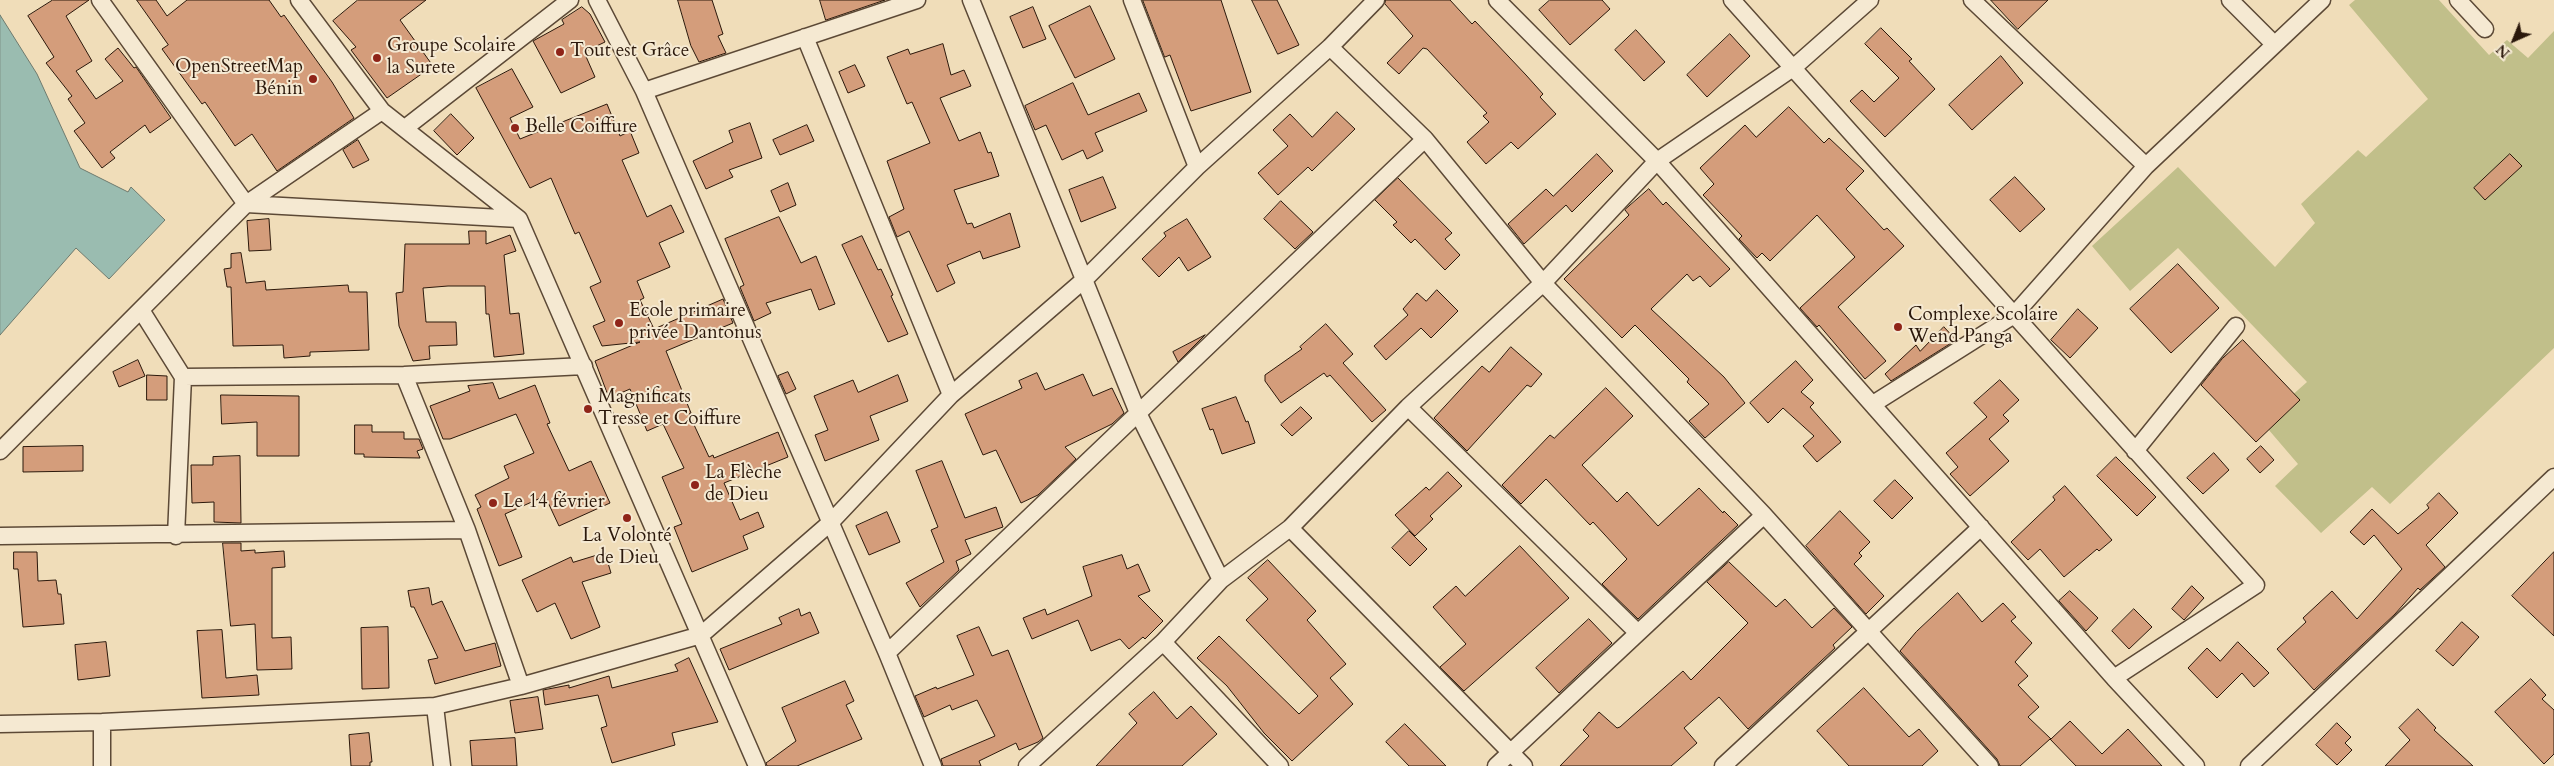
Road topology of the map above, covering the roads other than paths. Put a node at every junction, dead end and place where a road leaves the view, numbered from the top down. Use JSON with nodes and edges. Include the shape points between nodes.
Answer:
{"nodes":[{"id":1,"x":100,"y":0,"type":"edge"},
{"id":2,"x":299,"y":0,"type":"edge"},
{"id":3,"x":570,"y":0,"type":"edge"},
{"id":4,"x":597,"y":0,"type":"edge"},
{"id":5,"x":917,"y":0,"type":"edge"},
{"id":6,"x":971,"y":0,"type":"edge"},
{"id":7,"x":1132,"y":0,"type":"edge"},
{"id":8,"x":1376,"y":0,"type":"edge"},
{"id":9,"x":1497,"y":0,"type":"edge"},
{"id":10,"x":1732,"y":0,"type":"edge"},
{"id":11,"x":1870,"y":0,"type":"edge"},
{"id":12,"x":1972,"y":0,"type":"edge"},
{"id":13,"x":2230,"y":0,"type":"edge"},
{"id":14,"x":2322,"y":0,"type":"edge"},
{"id":15,"x":2458,"y":0,"type":"edge"},
{"id":16,"x":2485,"y":30,"type":"dead end"},
{"id":17,"x":805,"y":37,"type":"junction"},
{"id":18,"x":2274,"y":44,"type":"junction"},
{"id":19,"x":1330,"y":47,"type":"junction"},
{"id":20,"x":1793,"y":68,"type":"junction"},
{"id":21,"x":644,"y":91,"type":"junction"},
{"id":22,"x":382,"y":111,"type":"junction"},
{"id":23,"x":405,"y":128,"type":"junction"},
{"id":24,"x":1425,"y":139,"type":"junction"},
{"id":25,"x":1657,"y":161,"type":"junction"},
{"id":26,"x":2146,"y":166,"type":"junction"},
{"id":27,"x":1197,"y":167,"type":"junction"},
{"id":28,"x":246,"y":204,"type":"junction"},
{"id":29,"x":519,"y":219,"type":"junction"},
{"id":30,"x":1085,"y":279,"type":"junction"},
{"id":31,"x":1543,"y":283,"type":"junction"},
{"id":32,"x":141,"y":310,"type":"junction"},
{"id":33,"x":2014,"y":315,"type":"junction"},
{"id":34,"x":2236,"y":326,"type":"dead end"},
{"id":35,"x":584,"y":366,"type":"junction"},
{"id":36,"x":404,"y":375,"type":"junction"},
{"id":37,"x":183,"y":377,"type":"junction"},
{"id":38,"x":951,"y":395,"type":"junction"},
{"id":39,"x":1873,"y":404,"type":"junction"},
{"id":40,"x":1408,"y":407,"type":"junction"},
{"id":41,"x":1138,"y":413,"type":"junction"},
{"id":42,"x":2135,"y":450,"type":"junction"},
{"id":43,"x":0,"y":451,"type":"edge"},
{"id":44,"x":2554,"y":477,"type":"edge"},
{"id":45,"x":1764,"y":515,"type":"junction"},
{"id":46,"x":830,"y":523,"type":"junction"},
{"id":47,"x":1981,"y":527,"type":"junction"},
{"id":48,"x":1290,"y":528,"type":"junction"},
{"id":49,"x":468,"y":530,"type":"junction"},
{"id":50,"x":0,"y":536,"type":"edge"},
{"id":51,"x":176,"y":536,"type":"junction"},
{"id":52,"x":1221,"y":580,"type":"junction"},
{"id":53,"x":1868,"y":631,"type":"junction"},
{"id":54,"x":1638,"y":633,"type":"junction"},
{"id":55,"x":702,"y":635,"type":"junction"},
{"id":56,"x":1163,"y":642,"type":"junction"},
{"id":57,"x":887,"y":653,"type":"junction"},
{"id":58,"x":2114,"y":678,"type":"junction"},
{"id":59,"x":521,"y":686,"type":"junction"},
{"id":60,"x":435,"y":706,"type":"junction"},
{"id":61,"x":102,"y":722,"type":"junction"},
{"id":62,"x":0,"y":724,"type":"edge"},
{"id":63,"x":1511,"y":752,"type":"junction"},
{"id":64,"x":1037,"y":763,"type":"edge"},
{"id":65,"x":102,"y":766,"type":"edge"},
{"id":66,"x":442,"y":766,"type":"edge"},
{"id":67,"x":757,"y":766,"type":"edge"},
{"id":68,"x":932,"y":766,"type":"edge"},
{"id":69,"x":1280,"y":766,"type":"edge"},
{"id":70,"x":1496,"y":766,"type":"edge"},
{"id":71,"x":1524,"y":766,"type":"edge"},
{"id":72,"x":1723,"y":766,"type":"edge"},
{"id":73,"x":1990,"y":766,"type":"edge"},
{"id":74,"x":2196,"y":766,"type":"edge"},
{"id":75,"x":2249,"y":766,"type":"edge"}],
"edges":[{"from":1,"to":28,"type":"street"},
{"from":2,"to":22,"type":"street"},
{"from":3,"to":23,"type":"street"},
{"from":4,"to":21,"type":"street"},
{"from":5,"to":17,"type":"street"},
{"from":6,"to":30,"type":"street"},
{"from":7,"to":27,"type":"street"},
{"from":8,"to":19,"type":"street"},
{"from":9,"to":25,"type":"street"},
{"from":10,"to":20,"type":"street"},
{"from":11,"to":20,"type":"street"},
{"from":12,"to":26,"type":"street"},
{"from":13,"to":18,"type":"street"},
{"from":14,"to":18,"type":"street"},
{"from":15,"to":16,"type":"street"},
{"from":17,"to":21,"type":"street"},
{"from":17,"to":38,"type":"street"},
{"from":18,"to":26,"type":"street"},
{"from":19,"to":24,"type":"street"},
{"from":19,"to":27,"type":"street"},
{"from":20,"to":25,"type":"street"},
{"from":20,"to":33,"type":"street"},
{"from":21,"to":46,"type":"street"},
{"from":22,"to":23,"type":"street"},
{"from":22,"to":28,"type":"street"},
{"from":23,"to":29,"type":"street"},
{"from":24,"to":31,"type":"street"},
{"from":24,"to":41,"type":"street"},
{"from":25,"to":31,"type":"street"},
{"from":25,"to":39,"type":"street"},
{"from":26,"to":33,"type":"street"},
{"from":27,"to":30,"type":"street"},
{"from":28,"to":29,"type":"street"},
{"from":28,"to":32,"type":"street"},
{"from":29,"to":35,"type":"street"},
{"from":30,"to":38,"type":"street"},
{"from":30,"to":41,"type":"street"},
{"from":31,"to":40,"type":"street"},
{"from":31,"to":45,"type":"street"},
{"from":32,"to":37,"type":"street"},
{"from":32,"to":43,"type":"street"},
{"from":33,"to":39,"type":"street"},
{"from":33,"to":42,"type":"street"},
{"from":34,"to":42,"type":"street"},
{"from":35,"to":36,"type":"street"},
{"from":35,"to":55,"type":"street"},
{"from":36,"to":37,"type":"street"},
{"from":36,"to":49,"type":"street"},
{"from":37,"to":51,"type":"street"},
{"from":38,"to":46,"type":"street"},
{"from":39,"to":47,"type":"street"},
{"from":40,"to":48,"type":"street"},
{"from":40,"to":54,"type":"street"},
{"from":41,"to":52,"type":"street"},
{"from":41,"to":57,"type":"street"},
{"from":42,"to":58,"type":"street","via":[[2256,585]]},
{"from":44,"to":75,"type":"street"},
{"from":45,"to":53,"type":"street"},
{"from":45,"to":54,"type":"street"},
{"from":46,"to":55,"type":"street"},
{"from":46,"to":57,"type":"street"},
{"from":47,"to":53,"type":"street"},
{"from":47,"to":58,"type":"street"},
{"from":48,"to":52,"type":"street"},
{"from":48,"to":63,"type":"street"},
{"from":49,"to":51,"type":"street"},
{"from":49,"to":59,"type":"street"},
{"from":50,"to":51,"type":"street"},
{"from":52,"to":56,"type":"street"},
{"from":53,"to":72,"type":"street"},
{"from":53,"to":73,"type":"street"},
{"from":54,"to":63,"type":"street"},
{"from":55,"to":59,"type":"street"},
{"from":55,"to":67,"type":"street"},
{"from":56,"to":64,"type":"street"},
{"from":56,"to":69,"type":"street"},
{"from":57,"to":68,"type":"street"},
{"from":58,"to":74,"type":"street"},
{"from":59,"to":60,"type":"street"},
{"from":60,"to":61,"type":"street"},
{"from":60,"to":66,"type":"street"},
{"from":61,"to":62,"type":"street"},
{"from":61,"to":65,"type":"street"},
{"from":63,"to":70,"type":"street"},
{"from":63,"to":71,"type":"street"}]}
